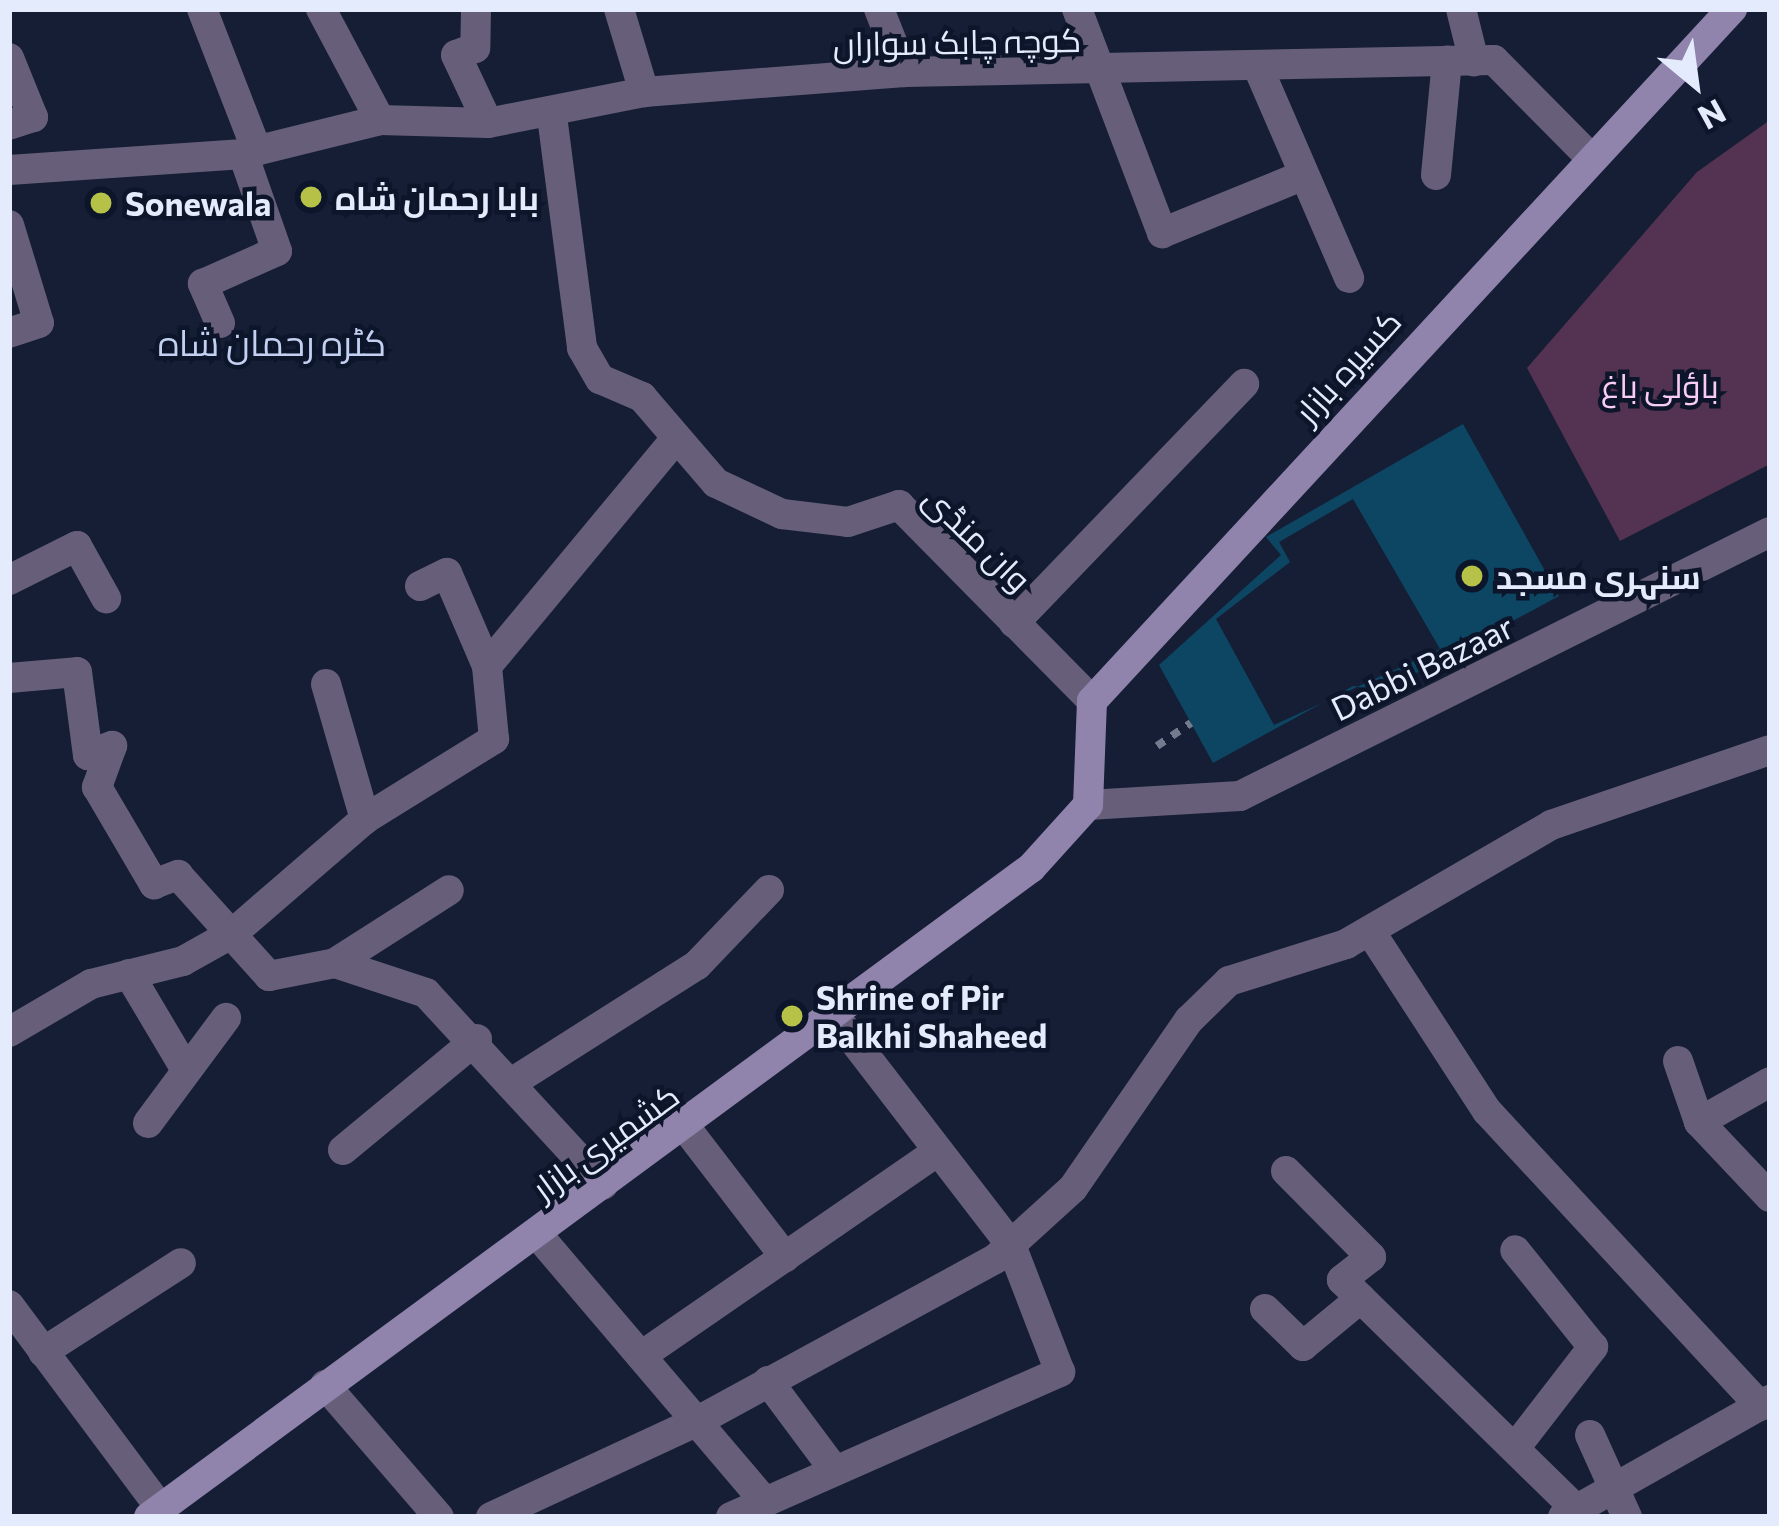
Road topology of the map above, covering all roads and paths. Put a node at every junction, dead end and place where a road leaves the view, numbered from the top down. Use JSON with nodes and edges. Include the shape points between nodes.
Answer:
{"nodes":[{"id":1,"x":202,"y":9,"type":"edge"},
{"id":2,"x":321,"y":9,"type":"edge"},
{"id":3,"x":476,"y":9,"type":"edge"},
{"id":4,"x":619,"y":9,"type":"edge"},
{"id":5,"x":879,"y":9,"type":"edge"},
{"id":6,"x":1077,"y":9,"type":"edge"},
{"id":7,"x":1461,"y":9,"type":"edge"},
{"id":8,"x":1732,"y":9,"type":"edge"},
{"id":9,"x":9,"y":58,"type":"edge"},
{"id":10,"x":1461,"y":61,"type":"junction"},
{"id":11,"x":1257,"y":65,"type":"junction"},
{"id":12,"x":904,"y":72,"type":"junction"},
{"id":13,"x":1095,"y":76,"type":"junction"},
{"id":14,"x":644,"y":92,"type":"junction"},
{"id":15,"x":552,"y":116,"type":"junction"},
{"id":16,"x":380,"y":120,"type":"junction"},
{"id":17,"x":488,"y":123,"type":"junction"},
{"id":18,"x":9,"y":125,"type":"edge"},
{"id":19,"x":250,"y":153,"type":"junction"},
{"id":20,"x":1588,"y":155,"type":"junction"},
{"id":21,"x":9,"y":170,"type":"edge"},
{"id":22,"x":1436,"y":175,"type":"dead end"},
{"id":23,"x":1304,"y":176,"type":"junction"},
{"id":24,"x":9,"y":225,"type":"edge"},
{"id":25,"x":1349,"y":278,"type":"dead end"},
{"id":26,"x":220,"y":323,"type":"dead end"},
{"id":27,"x":9,"y":332,"type":"edge"},
{"id":28,"x":1244,"y":384,"type":"dead end"},
{"id":29,"x":676,"y":438,"type":"junction"},
{"id":30,"x":1770,"y":532,"type":"edge"},
{"id":31,"x":9,"y":580,"type":"edge"},
{"id":32,"x":420,"y":586,"type":"dead end"},
{"id":33,"x":106,"y":598,"type":"dead end"},
{"id":34,"x":1014,"y":623,"type":"junction"},
{"id":35,"x":487,"y":666,"type":"junction"},
{"id":36,"x":9,"y":678,"type":"edge"},
{"id":37,"x":326,"y":684,"type":"dead end"},
{"id":38,"x":1092,"y":701,"type":"junction"},
{"id":39,"x":1770,"y":749,"type":"edge"},
{"id":40,"x":1088,"y":806,"type":"junction"},
{"id":41,"x":364,"y":819,"type":"junction"},
{"id":42,"x":449,"y":890,"type":"dead end"},
{"id":43,"x":769,"y":890,"type":"dead end"},
{"id":44,"x":1370,"y":931,"type":"junction"},
{"id":45,"x":233,"y":933,"type":"junction"},
{"id":46,"x":335,"y":963,"type":"junction"},
{"id":47,"x":129,"y":974,"type":"junction"},
{"id":48,"x":226,"y":1018,"type":"dead end"},
{"id":49,"x":836,"y":1019,"type":"junction"},
{"id":50,"x":9,"y":1032,"type":"edge"},
{"id":51,"x":477,"y":1039,"type":"junction"},
{"id":52,"x":1678,"y":1061,"type":"dead end"},
{"id":53,"x":183,"y":1065,"type":"junction"},
{"id":54,"x":1770,"y":1082,"type":"edge"},
{"id":55,"x":511,"y":1083,"type":"junction"},
{"id":56,"x":1699,"y":1122,"type":"junction"},
{"id":57,"x":148,"y":1123,"type":"dead end"},
{"id":58,"x":686,"y":1128,"type":"junction"},
{"id":59,"x":343,"y":1150,"type":"dead end"},
{"id":60,"x":938,"y":1150,"type":"junction"},
{"id":61,"x":1286,"y":1171,"type":"dead end"},
{"id":62,"x":603,"y":1185,"type":"junction"},
{"id":63,"x":1770,"y":1197,"type":"edge"},
{"id":64,"x":537,"y":1234,"type":"junction"},
{"id":65,"x":1011,"y":1245,"type":"junction"},
{"id":66,"x":1515,"y":1250,"type":"dead end"},
{"id":67,"x":784,"y":1257,"type":"junction"},
{"id":68,"x":181,"y":1263,"type":"dead end"},
{"id":69,"x":1360,"y":1298,"type":"junction"},
{"id":70,"x":9,"y":1305,"type":"edge"},
{"id":71,"x":1265,"y":1309,"type":"dead end"},
{"id":72,"x":43,"y":1352,"type":"junction"},
{"id":73,"x":640,"y":1356,"type":"junction"},
{"id":74,"x":768,"y":1381,"type":"junction"},
{"id":75,"x":326,"y":1385,"type":"junction"},
{"id":76,"x":1765,"y":1403,"type":"edge"},
{"id":77,"x":696,"y":1422,"type":"junction"},
{"id":78,"x":1590,"y":1435,"type":"dead end"},
{"id":79,"x":1515,"y":1448,"type":"junction"},
{"id":80,"x":835,"y":1471,"type":"junction"},
{"id":81,"x":1612,"y":1486,"type":"junction"},
{"id":82,"x":765,"y":1502,"type":"junction"},
{"id":83,"x":153,"y":1511,"type":"edge"},
{"id":84,"x":1569,"y":1513,"type":"edge"},
{"id":85,"x":501,"y":1515,"type":"edge"},
{"id":86,"x":439,"y":1517,"type":"edge"},
{"id":87,"x":730,"y":1517,"type":"edge"},
{"id":88,"x":1628,"y":1517,"type":"edge"}],
"edges":[{"from":1,"to":19,"type":"street"},
{"from":2,"to":16,"type":"street"},
{"from":3,"to":17,"type":"street","via":[[475,48],[456,55]]},
{"from":4,"to":14,"type":"street"},
{"from":5,"to":12,"type":"street"},
{"from":6,"to":13,"type":"street"},
{"from":7,"to":10,"type":"street"},
{"from":8,"to":20,"type":"street","name":"کسیرہ بازار"},
{"from":9,"to":18,"type":"street","via":[[33,117]]},
{"from":10,"to":11,"type":"street","name":"کوچہ چابک سواراں"},
{"from":10,"to":20,"type":"street","via":[[1494,60]]},
{"from":10,"to":22,"type":"street"},
{"from":11,"to":13,"type":"street","name":"کوچہ چابک سواراں"},
{"from":11,"to":23,"type":"street"},
{"from":12,"to":13,"type":"street","name":"کوچہ چابک سواراں"},
{"from":12,"to":14,"type":"street","name":"کوچہ چابک سواراں"},
{"from":13,"to":23,"type":"street","via":[[1162,233]]},
{"from":14,"to":15,"type":"street","name":"کوچہ چابک سواراں"},
{"from":15,"to":17,"type":"street","name":"کوچہ چابک سواراں"},
{"from":15,"to":29,"type":"street","name":"وان منڈی","via":[[582,348],[599,380],[642,397]]},
{"from":16,"to":17,"type":"street","name":"کوچہ چابک سواراں"},
{"from":16,"to":19,"type":"street","name":"کوچہ چابک سواراں"},
{"from":19,"to":21,"type":"street","name":"کوچہ چابک سواراں"},
{"from":19,"to":26,"type":"street","via":[[277,251],[203,284]]},
{"from":20,"to":38,"type":"street","name":"کسیرہ بازار"},
{"from":23,"to":25,"type":"street"},
{"from":24,"to":27,"type":"street","via":[[39,323]]},
{"from":28,"to":34,"type":"street"},
{"from":29,"to":34,"type":"street","name":"وان منڈی","via":[[716,483],[782,514],[848,522],[899,505]]},
{"from":29,"to":35,"type":"street"},
{"from":30,"to":40,"type":"street","name":"Dabbi Bazaar","via":[[1240,796]]},
{"from":31,"to":33,"type":"street","via":[[77,545]]},
{"from":32,"to":35,"type":"street","via":[[447,573]]},
{"from":34,"to":38,"type":"street","name":"وان منڈی"},
{"from":35,"to":41,"type":"street","via":[[494,739]]},
{"from":36,"to":45,"type":"street","via":[[77,672],[88,755],[112,746],[97,787],[154,884],[178,875]]},
{"from":37,"to":41,"type":"street"},
{"from":38,"to":40,"type":"street"},
{"from":39,"to":44,"type":"street","via":[[1551,825]]},
{"from":40,"to":49,"type":"street","name":"کشمیری بازار","via":[[1031,868]]},
{"from":41,"to":45,"type":"street"},
{"from":42,"to":46,"type":"street"},
{"from":43,"to":55,"type":"street","via":[[697,964]]},
{"from":44,"to":65,"type":"street","via":[[1247,971],[1206,999],[1073,1188]]},
{"from":44,"to":76,"type":"street","via":[[1487,1111]]},
{"from":45,"to":46,"type":"street","via":[[269,976]]},
{"from":45,"to":47,"type":"street"},
{"from":46,"to":51,"type":"street","via":[[426,993]]},
{"from":47,"to":50,"type":"street"},
{"from":47,"to":53,"type":"street"},
{"from":48,"to":53,"type":"street"},
{"from":49,"to":58,"type":"street","name":"کشمیری بازار"},
{"from":49,"to":60,"type":"street"},
{"from":51,"to":55,"type":"street"},
{"from":51,"to":59,"type":"street"},
{"from":52,"to":56,"type":"street"},
{"from":53,"to":57,"type":"street"},
{"from":54,"to":56,"type":"street"},
{"from":55,"to":62,"type":"street"},
{"from":56,"to":63,"type":"street"},
{"from":58,"to":62,"type":"street","name":"کشمیری بازار"},
{"from":58,"to":67,"type":"street"},
{"from":60,"to":65,"type":"street"},
{"from":60,"to":67,"type":"street"},
{"from":61,"to":69,"type":"street","via":[[1371,1257],[1342,1280]]},
{"from":62,"to":64,"type":"street","name":"کشمیری بازار"},
{"from":64,"to":73,"type":"street"},
{"from":64,"to":75,"type":"street","name":"کشمیری بازار"},
{"from":65,"to":74,"type":"street","via":[[955,1287]]},
{"from":65,"to":80,"type":"street","via":[[1060,1372]]},
{"from":66,"to":79,"type":"street","via":[[1593,1347]]},
{"from":67,"to":73,"type":"street"},
{"from":68,"to":72,"type":"street"},
{"from":69,"to":71,"type":"street","via":[[1304,1346]]},
{"from":69,"to":79,"type":"street"},
{"from":70,"to":72,"type":"street"},
{"from":72,"to":83,"type":"street"},
{"from":73,"to":77,"type":"street"},
{"from":74,"to":77,"type":"street"},
{"from":74,"to":80,"type":"street"},
{"from":75,"to":83,"type":"street","name":"کشمیری بازار"},
{"from":75,"to":86,"type":"street"},
{"from":76,"to":81,"type":"street"},
{"from":77,"to":82,"type":"street"},
{"from":77,"to":85,"type":"street"},
{"from":78,"to":81,"type":"street"},
{"from":79,"to":84,"type":"street"},
{"from":80,"to":82,"type":"street"},
{"from":81,"to":84,"type":"street"},
{"from":81,"to":88,"type":"street"},
{"from":82,"to":87,"type":"street"}]}
